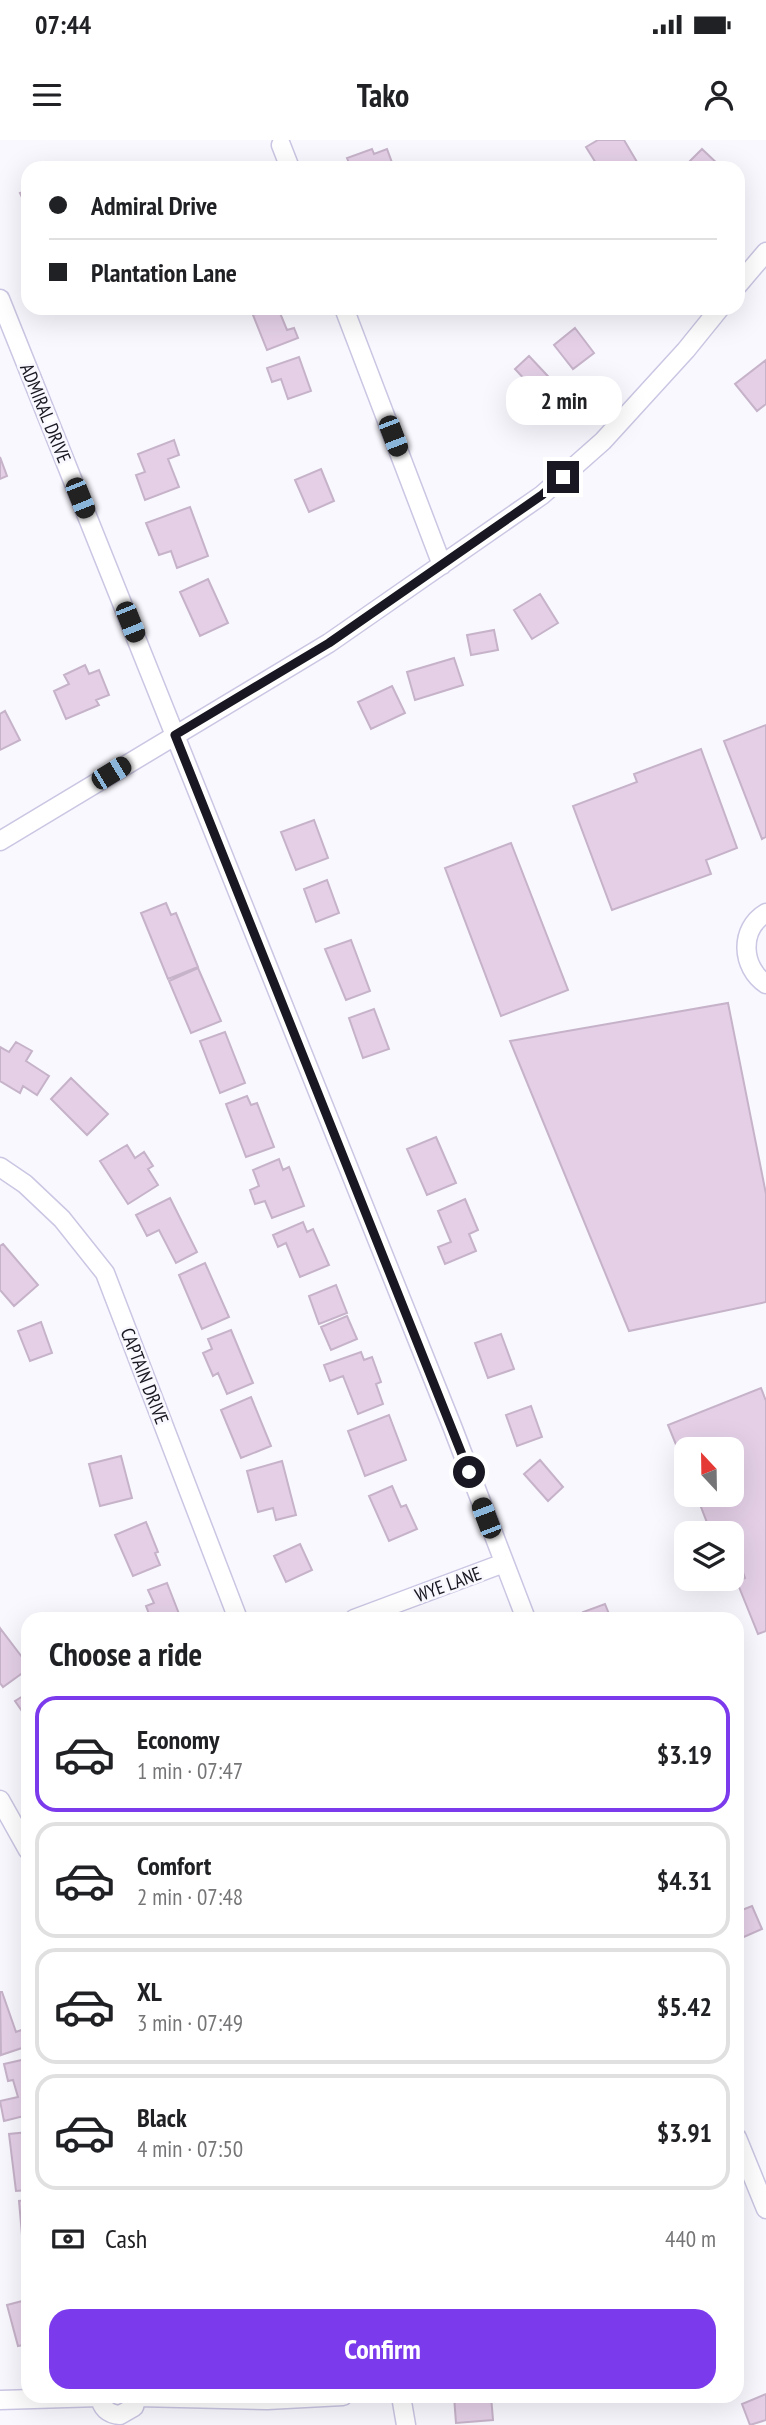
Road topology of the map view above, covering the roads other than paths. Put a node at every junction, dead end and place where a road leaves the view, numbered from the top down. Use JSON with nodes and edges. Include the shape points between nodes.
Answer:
{"nodes":[{"id":1,"x":281,"y":145,"type":"dead end"},
{"id":2,"x":287,"y":161,"type":"edge"},
{"id":3,"x":766,"y":252,"type":"edge"},
{"id":4,"x":745,"y":277,"type":"edge"},
{"id":5,"x":0,"y":299,"type":"edge"},
{"id":6,"x":347,"y":315,"type":"edge"},
{"id":7,"x":714,"y":315,"type":"edge"},
{"id":8,"x":442,"y":565,"type":"junction"},
{"id":9,"x":175,"y":735,"type":"junction"},
{"id":10,"x":0,"y":841,"type":"edge"},
{"id":11,"x":766,"y":913,"type":"edge"},
{"id":12,"x":766,"y":984,"type":"edge"},
{"id":13,"x":0,"y":1167,"type":"edge"},
{"id":14,"x":504,"y":1563,"type":"junction"},
{"id":15,"x":235,"y":1612,"type":"edge"},
{"id":16,"x":373,"y":1612,"type":"edge"},
{"id":17,"x":523,"y":1612,"type":"edge"},
{"id":18,"x":0,"y":1800,"type":"edge"},
{"id":19,"x":21,"y":1838,"type":"edge"},
{"id":20,"x":744,"y":2155,"type":"edge"},
{"id":21,"x":766,"y":2209,"type":"edge"},
{"id":22,"x":21,"y":2399,"type":"edge"},
{"id":23,"x":0,"y":2400,"type":"edge"},
{"id":24,"x":102,"y":2403,"type":"edge"},
{"id":25,"x":134,"y":2403,"type":"edge"},
{"id":26,"x":402,"y":2403,"type":"edge"},
{"id":27,"x":120,"y":2420,"type":"edge"},
{"id":28,"x":406,"y":2425,"type":"edge"}],
"edges":[{"from":1,"to":2,"type":"street"},
{"from":3,"to":4,"type":"street"},
{"from":5,"to":9,"type":"street","name":"ADMIRAL DRIVE"},
{"from":6,"to":8,"type":"street"},
{"from":7,"to":8,"type":"street","via":[[603,441],[542,495]]},
{"from":8,"to":9,"type":"street","via":[[329,643]]},
{"from":9,"to":10,"type":"street"},
{"from":9,"to":14,"type":"street","name":"ADMIRAL DRIVE"},
{"from":11,"to":12,"type":"street","via":[[752,926],[746,954],[751,968]]},
{"from":13,"to":15,"type":"street","name":"CAPTAIN DRIVE","via":[[62,1219],[105,1273]]},
{"from":14,"to":16,"type":"street","name":"WYE LANE"},
{"from":14,"to":17,"type":"street","name":"ADMIRAL DRIVE"},
{"from":18,"to":19,"type":"street"},
{"from":20,"to":21,"type":"street"},
{"from":22,"to":23,"type":"street"},
{"from":24,"to":27,"type":"street"},
{"from":25,"to":27,"type":"street"},
{"from":26,"to":28,"type":"street"}]}
